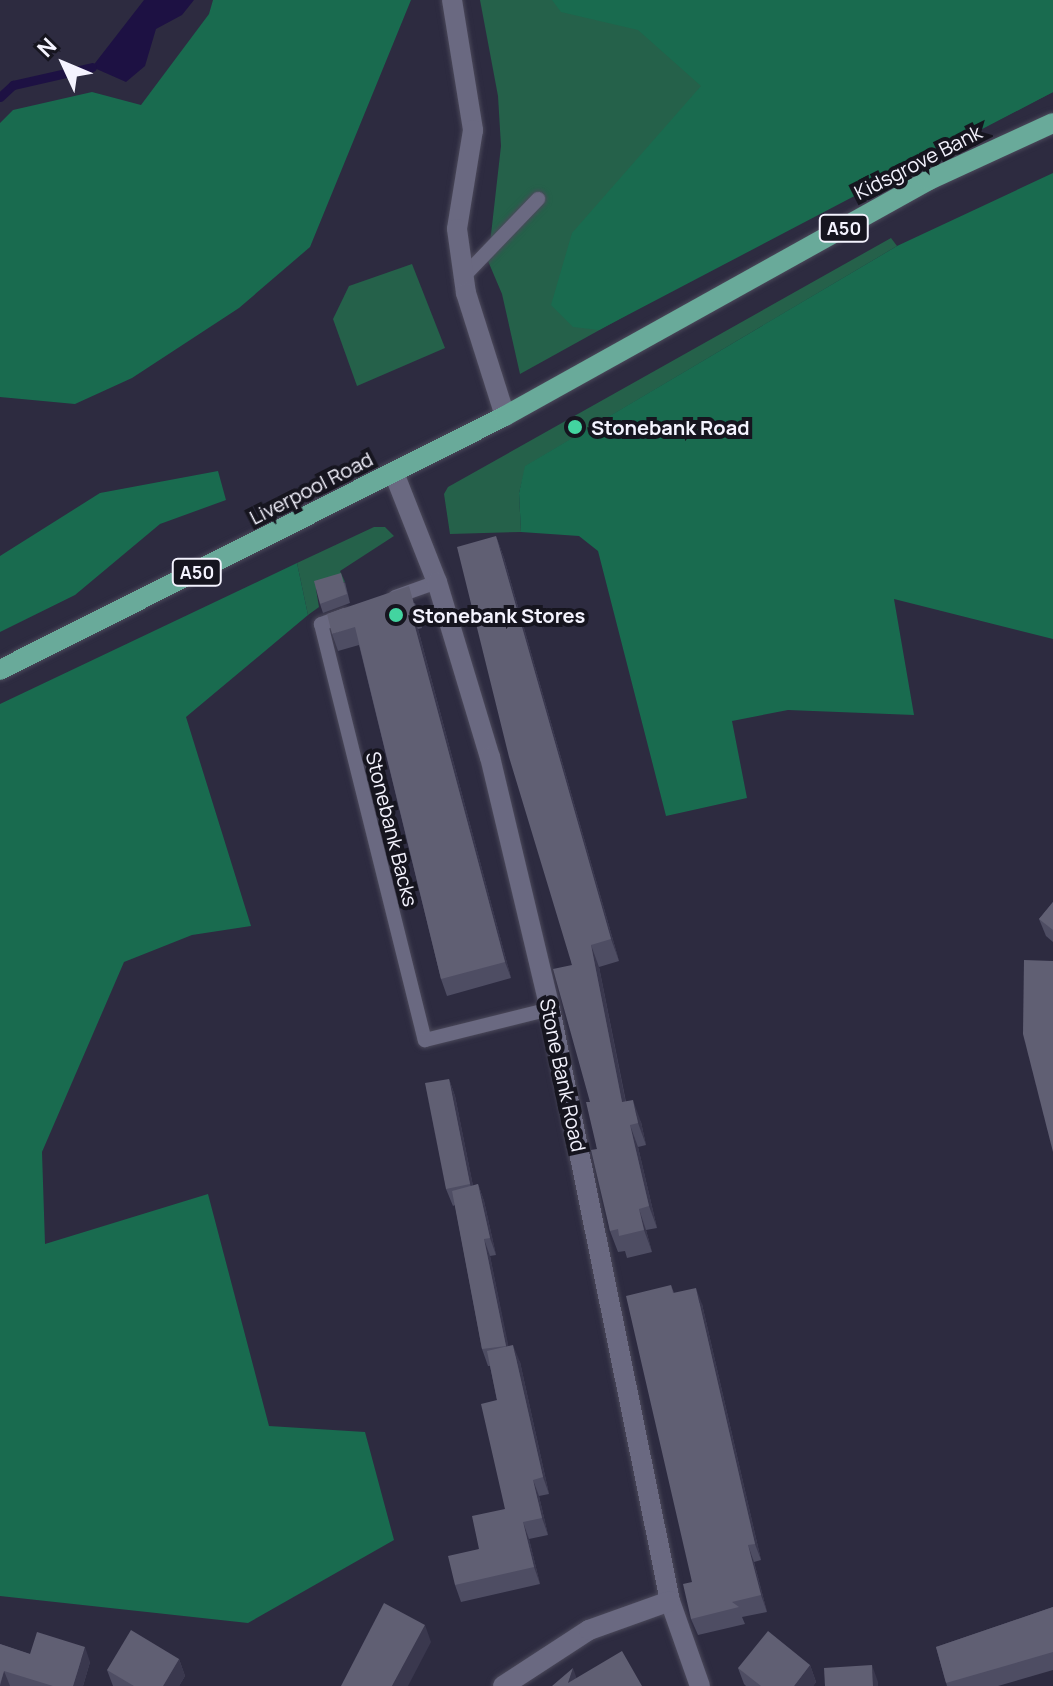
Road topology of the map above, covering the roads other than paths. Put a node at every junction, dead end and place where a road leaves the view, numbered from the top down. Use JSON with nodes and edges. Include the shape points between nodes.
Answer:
{"nodes":[{"id":1,"x":452,"y":0,"type":"edge"},
{"id":2,"x":1053,"y":123,"type":"edge"},
{"id":3,"x":538,"y":199,"type":"dead end"},
{"id":4,"x":464,"y":276,"type":"junction"},
{"id":5,"x":639,"y":341,"type":"joint"},
{"id":6,"x":505,"y":416,"type":"junction"},
{"id":7,"x":394,"y":473,"type":"junction"},
{"id":8,"x":437,"y":582,"type":"junction"},
{"id":9,"x":0,"y":670,"type":"edge"},
{"id":10,"x":550,"y":1009,"type":"junction"},
{"id":11,"x":670,"y":1601,"type":"junction"},
{"id":12,"x":503,"y":1686,"type":"edge"},
{"id":13,"x":700,"y":1686,"type":"edge"}],
"edges":[{"from":1,"to":4,"type":"street","via":[[473,130],[457,229]]},
{"from":2,"to":5,"type":"main road","name":"Kidsgrove Bank","number":"A50","via":[[929,180]]},
{"from":3,"to":4,"type":"lane"},
{"from":4,"to":6,"type":"street"},
{"from":5,"to":6,"type":"main road","name":"Liverpool Road","number":"A50"},
{"from":6,"to":7,"type":"main road","name":"Liverpool Road","number":"A50"},
{"from":7,"to":8,"type":"street","name":"Stone Bank Road"},
{"from":7,"to":9,"type":"main road","name":"Liverpool Road","number":"A50"},
{"from":8,"to":10,"type":"street","name":"Stone Bank Road","via":[[490,757]]},
{"from":8,"to":10,"type":"lane","name":"Stonebank Backs","via":[[321,624],[425,1040]]},
{"from":10,"to":11,"type":"street","name":"Stone Bank Road"},
{"from":11,"to":12,"type":"street","via":[[589,1630]]},
{"from":11,"to":13,"type":"street","name":"Stone Bank Road"}]}
